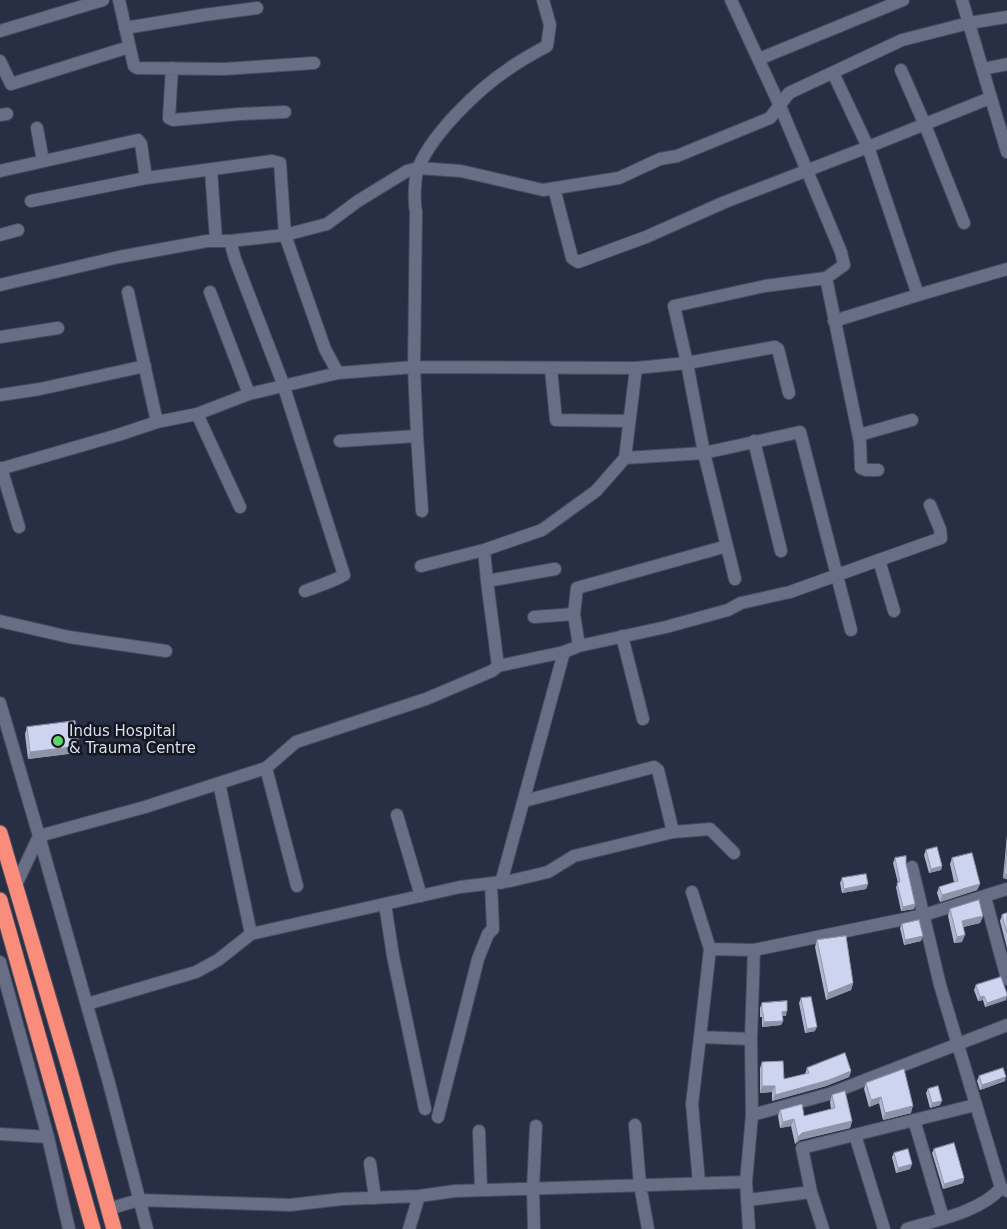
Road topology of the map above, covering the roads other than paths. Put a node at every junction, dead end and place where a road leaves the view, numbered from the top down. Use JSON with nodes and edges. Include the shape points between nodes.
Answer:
{"nodes":[{"id":1,"x":103,"y":0,"type":"edge"},
{"id":2,"x":119,"y":0,"type":"edge"},
{"id":3,"x":543,"y":0,"type":"edge"},
{"id":4,"x":731,"y":0,"type":"edge"},
{"id":5,"x":903,"y":0,"type":"edge"},
{"id":6,"x":962,"y":0,"type":"edge"},
{"id":7,"x":257,"y":8,"type":"dead end"},
{"id":8,"x":1007,"y":17,"type":"edge"},
{"id":9,"x":969,"y":23,"type":"junction"},
{"id":10,"x":125,"y":28,"type":"junction"},
{"id":11,"x":0,"y":31,"type":"edge"},
{"id":12,"x":129,"y":47,"type":"junction"},
{"id":13,"x":759,"y":59,"type":"junction"},
{"id":14,"x":0,"y":61,"type":"edge"},
{"id":15,"x":314,"y":64,"type":"dead end"},
{"id":16,"x":1007,"y":64,"type":"edge"},
{"id":17,"x":172,"y":68,"type":"junction"},
{"id":18,"x":983,"y":69,"type":"junction"},
{"id":19,"x":901,"y":70,"type":"dead end"},
{"id":20,"x":833,"y":73,"type":"junction"},
{"id":21,"x":990,"y":98,"type":"junction"},
{"id":22,"x":780,"y":106,"type":"junction"},
{"id":23,"x":285,"y":112,"type":"dead end"},
{"id":24,"x":925,"y":125,"type":"junction"},
{"id":25,"x":37,"y":128,"type":"dead end"},
{"id":26,"x":868,"y":148,"type":"junction"},
{"id":27,"x":1007,"y":152,"type":"edge"},
{"id":28,"x":43,"y":161,"type":"junction"},
{"id":29,"x":418,"y":168,"type":"junction"},
{"id":30,"x":211,"y":170,"type":"junction"},
{"id":31,"x":807,"y":170,"type":"junction"},
{"id":32,"x":0,"y":171,"type":"edge"},
{"id":33,"x":146,"y":178,"type":"junction"},
{"id":34,"x":554,"y":188,"type":"junction"},
{"id":35,"x":31,"y":201,"type":"dead end"},
{"id":36,"x":964,"y":223,"type":"dead end"},
{"id":37,"x":18,"y":230,"type":"dead end"},
{"id":38,"x":0,"y":235,"type":"edge"},
{"id":39,"x":285,"y":235,"type":"junction"},
{"id":40,"x":216,"y":240,"type":"junction"},
{"id":41,"x":230,"y":241,"type":"junction"},
{"id":42,"x":1007,"y":269,"type":"edge"},
{"id":43,"x":826,"y":278,"type":"junction"},
{"id":44,"x":0,"y":285,"type":"edge"},
{"id":45,"x":128,"y":292,"type":"dead end"},
{"id":46,"x":210,"y":292,"type":"dead end"},
{"id":47,"x":918,"y":294,"type":"junction"},
{"id":48,"x":834,"y":321,"type":"junction"},
{"id":49,"x":58,"y":328,"type":"dead end"},
{"id":50,"x":0,"y":337,"type":"edge"},
{"id":51,"x":687,"y":363,"type":"junction"},
{"id":52,"x":145,"y":366,"type":"junction"},
{"id":53,"x":414,"y":367,"type":"junction"},
{"id":54,"x":636,"y":368,"type":"junction"},
{"id":55,"x":550,"y":369,"type":"junction"},
{"id":56,"x":338,"y":373,"type":"junction"},
{"id":57,"x":283,"y":386,"type":"junction"},
{"id":58,"x":789,"y":393,"type":"dead end"},
{"id":59,"x":249,"y":394,"type":"junction"},
{"id":60,"x":0,"y":395,"type":"edge"},
{"id":61,"x":198,"y":414,"type":"junction"},
{"id":62,"x":912,"y":420,"type":"dead end"},
{"id":63,"x":629,"y":421,"type":"junction"},
{"id":64,"x":157,"y":422,"type":"junction"},
{"id":65,"x":859,"y":435,"type":"junction"},
{"id":66,"x":417,"y":436,"type":"junction"},
{"id":67,"x":340,"y":441,"type":"dead end"},
{"id":68,"x":754,"y":441,"type":"junction"},
{"id":69,"x":704,"y":453,"type":"junction"},
{"id":70,"x":625,"y":458,"type":"junction"},
{"id":71,"x":0,"y":469,"type":"edge"},
{"id":72,"x":878,"y":470,"type":"dead end"},
{"id":73,"x":930,"y":505,"type":"dead end"},
{"id":74,"x":240,"y":507,"type":"dead end"},
{"id":75,"x":422,"y":511,"type":"dead end"},
{"id":76,"x":19,"y":526,"type":"dead end"},
{"id":77,"x":727,"y":546,"type":"junction"},
{"id":78,"x":484,"y":550,"type":"junction"},
{"id":79,"x":781,"y":551,"type":"dead end"},
{"id":80,"x":880,"y":560,"type":"junction"},
{"id":81,"x":421,"y":566,"type":"dead end"},
{"id":82,"x":555,"y":569,"type":"dead end"},
{"id":83,"x":837,"y":575,"type":"junction"},
{"id":84,"x":735,"y":579,"type":"dead end"},
{"id":85,"x":487,"y":581,"type":"junction"},
{"id":86,"x":305,"y":591,"type":"dead end"},
{"id":87,"x":894,"y":611,"type":"dead end"},
{"id":88,"x":574,"y":614,"type":"junction"},
{"id":89,"x":534,"y":617,"type":"dead end"},
{"id":90,"x":0,"y":621,"type":"edge"},
{"id":91,"x":851,"y":630,"type":"dead end"},
{"id":92,"x":622,"y":636,"type":"junction"},
{"id":93,"x":579,"y":646,"type":"junction"},
{"id":94,"x":166,"y":651,"type":"dead end"},
{"id":95,"x":564,"y":652,"type":"junction"},
{"id":96,"x":498,"y":666,"type":"junction"},
{"id":97,"x":0,"y":703,"type":"edge"},
{"id":98,"x":643,"y":719,"type":"dead end"},
{"id":99,"x":266,"y":768,"type":"junction"},
{"id":100,"x":219,"y":783,"type":"junction"},
{"id":101,"x":524,"y":801,"type":"junction"},
{"id":102,"x":397,"y":815,"type":"dead end"},
{"id":103,"x":673,"y":832,"type":"junction"},
{"id":104,"x":0,"y":833,"type":"edge"},
{"id":105,"x":39,"y":836,"type":"junction"},
{"id":106,"x":734,"y":853,"type":"dead end"},
{"id":107,"x":912,"y":867,"type":"dead end"},
{"id":108,"x":498,"y":883,"type":"junction"},
{"id":109,"x":297,"y":886,"type":"dead end"},
{"id":110,"x":15,"y":887,"type":"junction"},
{"id":111,"x":1007,"y":889,"type":"edge"},
{"id":112,"x":692,"y":892,"type":"dead end"},
{"id":113,"x":421,"y":896,"type":"junction"},
{"id":114,"x":985,"y":897,"type":"junction"},
{"id":115,"x":0,"y":900,"type":"edge"},
{"id":116,"x":385,"y":904,"type":"junction"},
{"id":117,"x":924,"y":915,"type":"junction"},
{"id":118,"x":251,"y":934,"type":"junction"},
{"id":119,"x":710,"y":949,"type":"junction"},
{"id":120,"x":754,"y":950,"type":"junction"},
{"id":121,"x":0,"y":962,"type":"edge"},
{"id":122,"x":1007,"y":979,"type":"edge"},
{"id":123,"x":87,"y":1004,"type":"junction"},
{"id":124,"x":1007,"y":1024,"type":"edge"},
{"id":125,"x":700,"y":1037,"type":"junction"},
{"id":126,"x":751,"y":1039,"type":"junction"},
{"id":127,"x":957,"y":1044,"type":"junction"},
{"id":128,"x":976,"y":1105,"type":"junction"},
{"id":129,"x":425,"y":1109,"type":"dead end"},
{"id":130,"x":752,"y":1115,"type":"junction"},
{"id":131,"x":438,"y":1117,"type":"dead end"},
{"id":132,"x":914,"y":1120,"type":"junction"},
{"id":133,"x":635,"y":1124,"type":"dead end"},
{"id":134,"x":536,"y":1126,"type":"dead end"},
{"id":135,"x":478,"y":1131,"type":"dead end"},
{"id":136,"x":0,"y":1134,"type":"edge"},
{"id":137,"x":856,"y":1135,"type":"junction"},
{"id":138,"x":48,"y":1137,"type":"junction"},
{"id":139,"x":370,"y":1163,"type":"dead end"},
{"id":140,"x":746,"y":1182,"type":"junction"},
{"id":141,"x":699,"y":1183,"type":"junction"},
{"id":142,"x":640,"y":1185,"type":"junction"},
{"id":143,"x":533,"y":1188,"type":"junction"},
{"id":144,"x":481,"y":1190,"type":"junction"},
{"id":145,"x":1004,"y":1190,"type":"edge"},
{"id":146,"x":812,"y":1192,"type":"junction"},
{"id":147,"x":419,"y":1196,"type":"junction"},
{"id":148,"x":375,"y":1198,"type":"junction"},
{"id":149,"x":139,"y":1200,"type":"junction"},
{"id":150,"x":748,"y":1200,"type":"junction"},
{"id":151,"x":108,"y":1209,"type":"junction"},
{"id":152,"x":944,"y":1218,"type":"junction"},
{"id":153,"x":69,"y":1229,"type":"edge"},
{"id":154,"x":93,"y":1229,"type":"edge"},
{"id":155,"x":114,"y":1229,"type":"edge"},
{"id":156,"x":147,"y":1229,"type":"edge"},
{"id":157,"x":409,"y":1229,"type":"edge"},
{"id":158,"x":534,"y":1229,"type":"edge"},
{"id":159,"x":648,"y":1229,"type":"edge"},
{"id":160,"x":749,"y":1229,"type":"edge"},
{"id":161,"x":823,"y":1229,"type":"edge"},
{"id":162,"x":884,"y":1229,"type":"edge"},
{"id":163,"x":908,"y":1229,"type":"edge"}],
"edges":[{"from":1,"to":11,"type":"street"},
{"from":2,"to":10,"type":"street"},
{"from":3,"to":29,"type":"street","via":[[550,25],[546,46],[509,68],[472,98],[442,129]]},
{"from":4,"to":13,"type":"street"},
{"from":5,"to":13,"type":"street"},
{"from":6,"to":9,"type":"street"},
{"from":7,"to":10,"type":"street"},
{"from":8,"to":9,"type":"street"},
{"from":9,"to":18,"type":"street"},
{"from":9,"to":20,"type":"street","via":[[902,40]]},
{"from":10,"to":12,"type":"street"},
{"from":12,"to":14,"type":"street","via":[[11,84]]},
{"from":12,"to":17,"type":"street","via":[[137,68]]},
{"from":13,"to":22,"type":"street"},
{"from":15,"to":17,"type":"street"},
{"from":16,"to":18,"type":"street"},
{"from":17,"to":23,"type":"street","via":[[169,103],[173,120]]},
{"from":18,"to":21,"type":"street"},
{"from":19,"to":24,"type":"street"},
{"from":20,"to":22,"type":"street","via":[[789,93]]},
{"from":20,"to":26,"type":"street"},
{"from":21,"to":24,"type":"street"},
{"from":21,"to":27,"type":"street"},
{"from":22,"to":31,"type":"street"},
{"from":22,"to":34,"type":"street","via":[[770,118],[677,156],[660,159],[619,178]]},
{"from":24,"to":26,"type":"street"},
{"from":24,"to":36,"type":"street"},
{"from":25,"to":28,"type":"street"},
{"from":26,"to":31,"type":"street"},
{"from":26,"to":47,"type":"street"},
{"from":28,"to":32,"type":"street"},
{"from":28,"to":33,"type":"street","via":[[138,140]]},
{"from":29,"to":34,"type":"street","via":[[461,171],[542,190]]},
{"from":29,"to":39,"type":"street","via":[[407,171],[358,201],[327,224]]},
{"from":29,"to":53,"type":"street","via":[[414,204]]},
{"from":30,"to":33,"type":"street"},
{"from":30,"to":39,"type":"street","via":[[272,161],[280,163]]},
{"from":30,"to":40,"type":"street"},
{"from":31,"to":34,"type":"street","via":[[646,238],[578,262],[572,258]]},
{"from":31,"to":43,"type":"street","via":[[844,265]]},
{"from":33,"to":35,"type":"street"},
{"from":37,"to":38,"type":"street"},
{"from":39,"to":41,"type":"street"},
{"from":39,"to":56,"type":"street","via":[[325,349]]},
{"from":40,"to":41,"type":"street"},
{"from":40,"to":44,"type":"street","via":[[119,257]]},
{"from":41,"to":57,"type":"street"},
{"from":42,"to":47,"type":"street"},
{"from":43,"to":48,"type":"street"},
{"from":43,"to":51,"type":"street","via":[[765,286],[674,306]]},
{"from":45,"to":52,"type":"street"},
{"from":46,"to":59,"type":"street"},
{"from":47,"to":48,"type":"street"},
{"from":48,"to":65,"type":"street"},
{"from":49,"to":50,"type":"street"},
{"from":51,"to":54,"type":"street"},
{"from":51,"to":58,"type":"street","via":[[775,347]]},
{"from":51,"to":69,"type":"street"},
{"from":52,"to":60,"type":"street"},
{"from":52,"to":64,"type":"street"},
{"from":53,"to":55,"type":"street"},
{"from":53,"to":56,"type":"street"},
{"from":53,"to":66,"type":"street"},
{"from":54,"to":55,"type":"street"},
{"from":54,"to":63,"type":"street"},
{"from":55,"to":63,"type":"street","via":[[556,420]]},
{"from":56,"to":57,"type":"street"},
{"from":57,"to":59,"type":"street"},
{"from":57,"to":86,"type":"street","via":[[344,575]]},
{"from":59,"to":61,"type":"street"},
{"from":61,"to":64,"type":"street"},
{"from":61,"to":74,"type":"street"},
{"from":62,"to":65,"type":"street"},
{"from":63,"to":70,"type":"street"},
{"from":64,"to":71,"type":"street"},
{"from":65,"to":72,"type":"street","via":[[861,468]]},
{"from":66,"to":67,"type":"street"},
{"from":66,"to":75,"type":"street"},
{"from":68,"to":69,"type":"street"},
{"from":68,"to":79,"type":"street"},
{"from":68,"to":83,"type":"street","via":[[800,432]]},
{"from":69,"to":70,"type":"street"},
{"from":69,"to":77,"type":"street"},
{"from":70,"to":78,"type":"street","via":[[596,491],[542,530]]},
{"from":71,"to":76,"type":"street"},
{"from":73,"to":80,"type":"street","via":[[940,529],[940,538]]},
{"from":77,"to":84,"type":"street"},
{"from":77,"to":88,"type":"street","via":[[577,588]]},
{"from":78,"to":81,"type":"street"},
{"from":78,"to":85,"type":"street"},
{"from":80,"to":83,"type":"street"},
{"from":80,"to":87,"type":"street"},
{"from":82,"to":85,"type":"street"},
{"from":83,"to":91,"type":"street"},
{"from":83,"to":92,"type":"street","via":[[790,592],[741,603],[728,610]]},
{"from":85,"to":96,"type":"street"},
{"from":88,"to":89,"type":"street"},
{"from":88,"to":93,"type":"street"},
{"from":90,"to":94,"type":"street","via":[[69,637]]},
{"from":92,"to":93,"type":"street"},
{"from":92,"to":98,"type":"street"},
{"from":93,"to":95,"type":"street"},
{"from":95,"to":96,"type":"street"},
{"from":95,"to":101,"type":"street"},
{"from":96,"to":99,"type":"street","via":[[426,699],[296,742]]},
{"from":97,"to":105,"type":"street"},
{"from":99,"to":100,"type":"street"},
{"from":99,"to":109,"type":"street"},
{"from":100,"to":105,"type":"street"},
{"from":100,"to":118,"type":"street"},
{"from":101,"to":103,"type":"street","via":[[654,767],[658,770]]},
{"from":101,"to":108,"type":"street"},
{"from":102,"to":113,"type":"street"},
{"from":103,"to":106,"type":"street","via":[[710,829]]},
{"from":103,"to":108,"type":"street","via":[[574,856],[548,872]]},
{"from":104,"to":110,"type":"highway"},
{"from":105,"to":110,"type":"street"},
{"from":105,"to":123,"type":"street"},
{"from":107,"to":117,"type":"street"},
{"from":108,"to":113,"type":"street"},
{"from":108,"to":131,"type":"street","via":[[493,929],[478,959]]},
{"from":110,"to":151,"type":"highway"},
{"from":111,"to":114,"type":"street"},
{"from":112,"to":119,"type":"street"},
{"from":113,"to":116,"type":"street"},
{"from":114,"to":117,"type":"street"},
{"from":114,"to":122,"type":"street"},
{"from":115,"to":154,"type":"highway"},
{"from":116,"to":118,"type":"street"},
{"from":116,"to":129,"type":"street"},
{"from":117,"to":120,"type":"street"},
{"from":117,"to":127,"type":"street"},
{"from":118,"to":123,"type":"street","via":[[218,960],[196,972]]},
{"from":119,"to":120,"type":"street"},
{"from":119,"to":125,"type":"street"},
{"from":120,"to":126,"type":"street"},
{"from":121,"to":138,"type":"street"},
{"from":123,"to":149,"type":"street"},
{"from":124,"to":127,"type":"street"},
{"from":125,"to":126,"type":"street"},
{"from":125,"to":141,"type":"street","via":[[692,1104]]},
{"from":126,"to":130,"type":"street"},
{"from":127,"to":128,"type":"street"},
{"from":127,"to":130,"type":"street","via":[[829,1094]]},
{"from":128,"to":132,"type":"street"},
{"from":128,"to":145,"type":"street"},
{"from":130,"to":140,"type":"street"},
{"from":132,"to":137,"type":"street"},
{"from":132,"to":152,"type":"street"},
{"from":133,"to":142,"type":"street"},
{"from":134,"to":143,"type":"street"},
{"from":135,"to":144,"type":"street"},
{"from":136,"to":138,"type":"street"},
{"from":137,"to":146,"type":"street","via":[[802,1148]]},
{"from":137,"to":162,"type":"street"},
{"from":138,"to":153,"type":"street"},
{"from":139,"to":148,"type":"street"},
{"from":140,"to":141,"type":"street"},
{"from":140,"to":150,"type":"street"},
{"from":141,"to":142,"type":"street"},
{"from":142,"to":143,"type":"street"},
{"from":142,"to":159,"type":"street"},
{"from":143,"to":144,"type":"street"},
{"from":143,"to":158,"type":"street"},
{"from":144,"to":147,"type":"street"},
{"from":145,"to":152,"type":"street","via":[[980,1205]]},
{"from":146,"to":150,"type":"street"},
{"from":146,"to":161,"type":"street"},
{"from":147,"to":148,"type":"street"},
{"from":147,"to":157,"type":"street"},
{"from":148,"to":149,"type":"street","via":[[290,1205]]},
{"from":149,"to":151,"type":"street"},
{"from":149,"to":156,"type":"street"},
{"from":150,"to":160,"type":"street"},
{"from":151,"to":155,"type":"highway"},
{"from":152,"to":163,"type":"street"}]}
